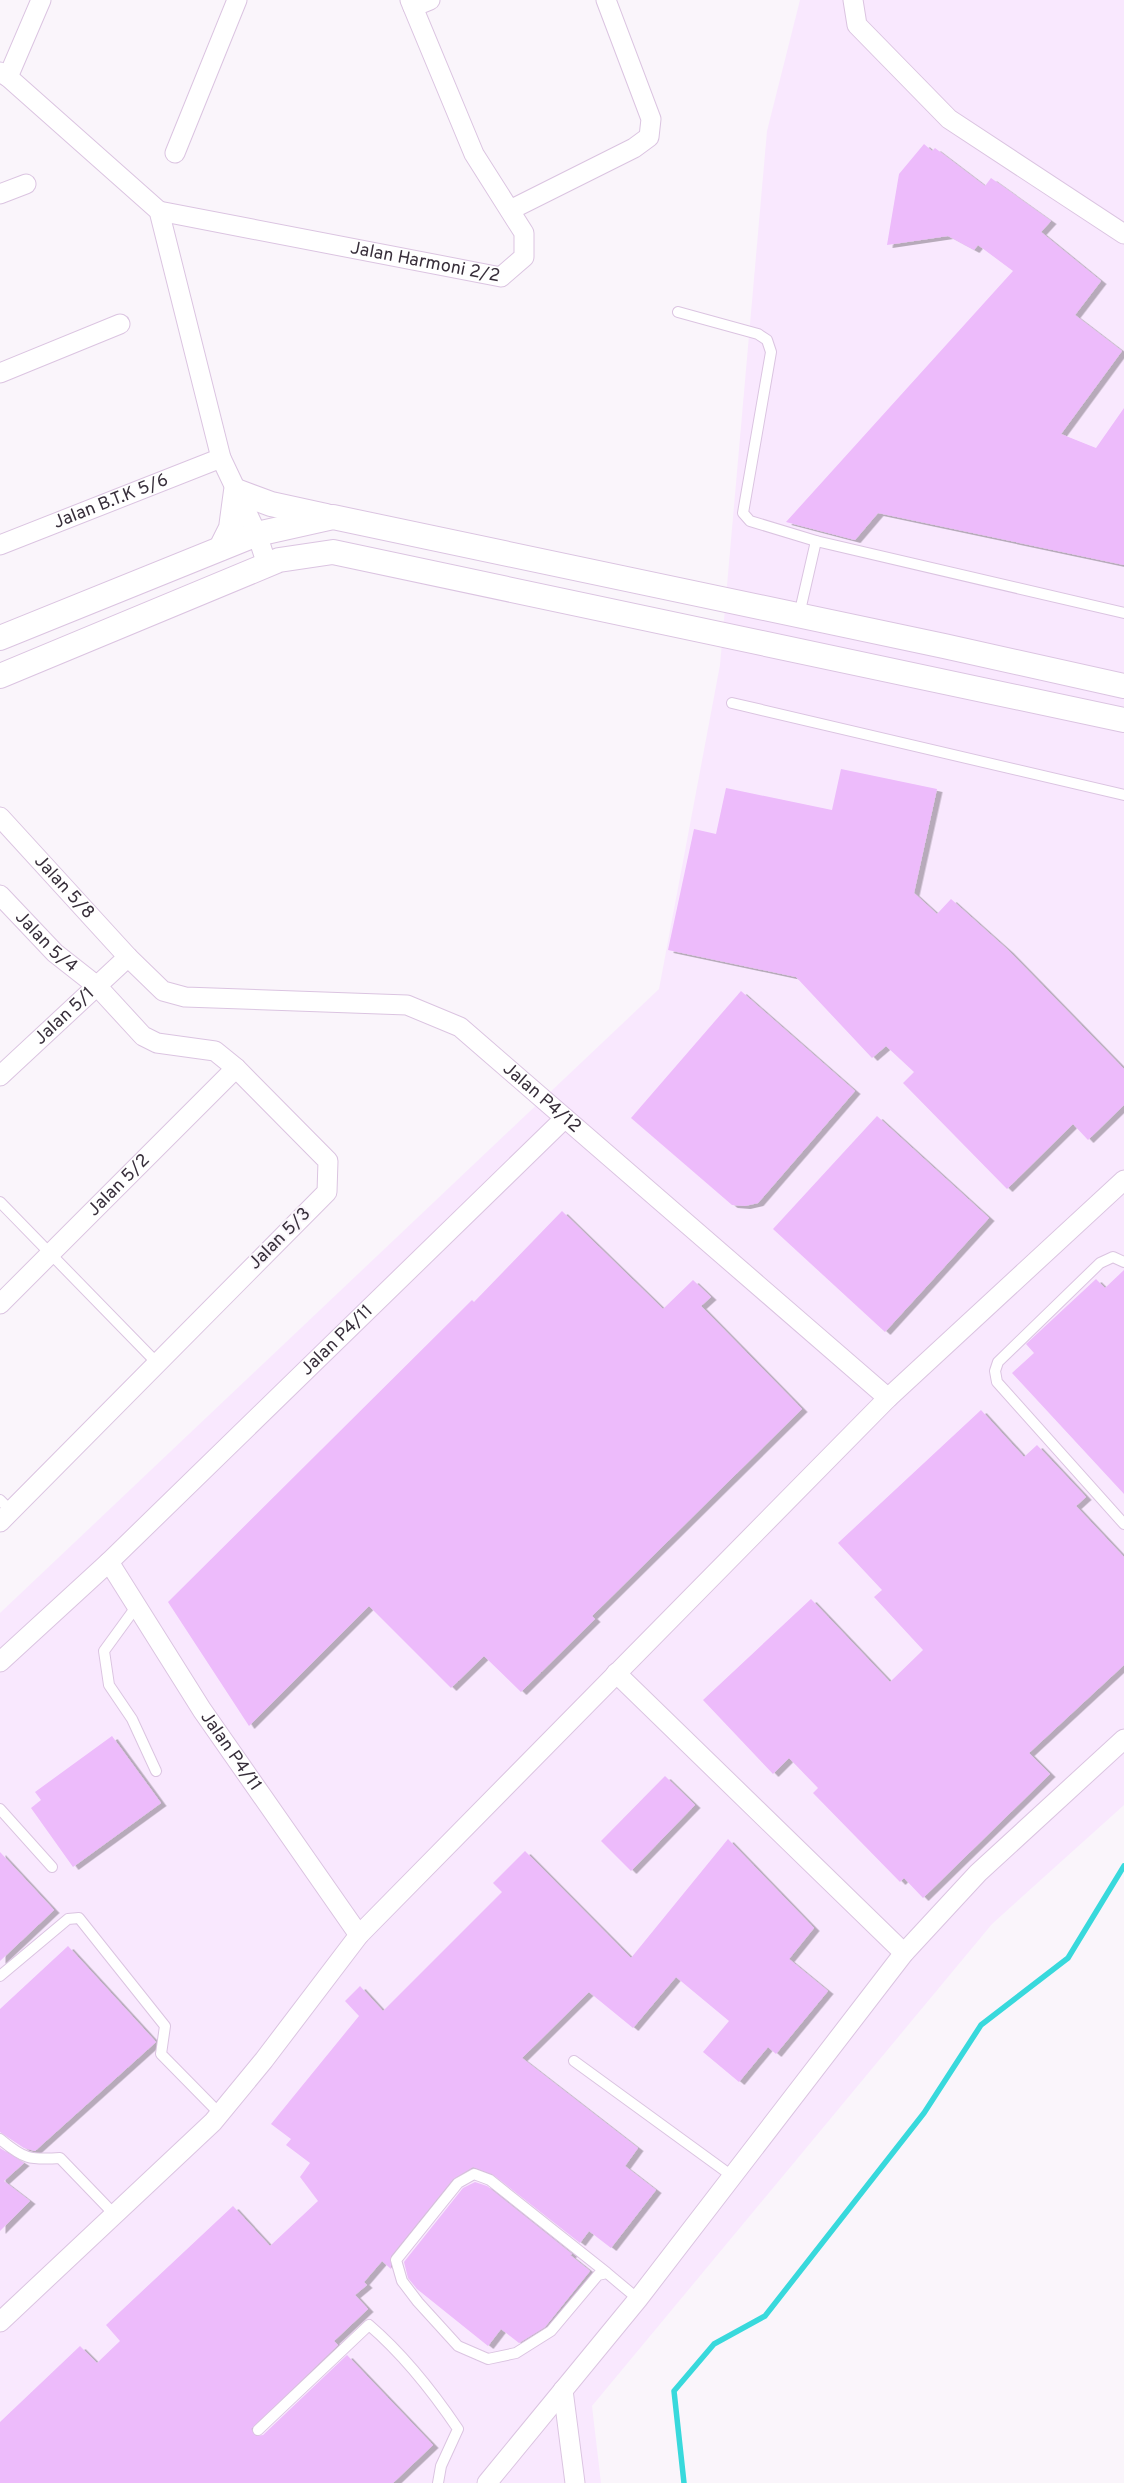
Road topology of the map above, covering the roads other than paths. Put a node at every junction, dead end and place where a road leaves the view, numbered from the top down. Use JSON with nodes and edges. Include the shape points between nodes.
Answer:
{"nodes":[{"id":1,"x":41,"y":0,"type":"edge"},
{"id":2,"x":237,"y":0,"type":"edge"},
{"id":3,"x":606,"y":0,"type":"edge"},
{"id":4,"x":853,"y":0,"type":"edge"},
{"id":5,"x":418,"y":2,"type":"edge"},
{"id":6,"x":4,"y":74,"type":"edge"},
{"id":7,"x":175,"y":153,"type":"dead end"},
{"id":8,"x":26,"y":184,"type":"dead end"},
{"id":9,"x":0,"y":194,"type":"edge"},
{"id":10,"x":510,"y":210,"type":"junction"},
{"id":11,"x":159,"y":211,"type":"junction"},
{"id":12,"x":1124,"y":234,"type":"edge"},
{"id":13,"x":678,"y":312,"type":"dead end"},
{"id":14,"x":120,"y":324,"type":"dead end"},
{"id":15,"x":0,"y":373,"type":"edge"},
{"id":16,"x":221,"y":458,"type":"junction"},
{"id":17,"x":236,"y":491,"type":"junction"},
{"id":18,"x":333,"y":517,"type":"junction"},
{"id":19,"x":257,"y":534,"type":"junction"},
{"id":20,"x":1,"y":541,"type":"edge"},
{"id":21,"x":816,"y":541,"type":"junction"},
{"id":22,"x":222,"y":548,"type":"junction"},
{"id":23,"x":267,"y":566,"type":"junction"},
{"id":24,"x":1124,"y":613,"type":"edge"},
{"id":25,"x":799,"y":615,"type":"junction"},
{"id":26,"x":0,"y":638,"type":"edge"},
{"id":27,"x":0,"y":676,"type":"edge"},
{"id":28,"x":1124,"y":686,"type":"edge"},
{"id":29,"x":732,"y":703,"type":"dead end"},
{"id":30,"x":1124,"y":720,"type":"edge"},
{"id":31,"x":1124,"y":795,"type":"edge"},
{"id":32,"x":0,"y":817,"type":"edge"},
{"id":33,"x":0,"y":895,"type":"edge"},
{"id":34,"x":128,"y":957,"type":"junction"},
{"id":35,"x":97,"y":986,"type":"junction"},
{"id":36,"x":236,"y":1068,"type":"junction"},
{"id":37,"x":0,"y":1076,"type":"edge"},
{"id":38,"x":565,"y":1118,"type":"junction"},
{"id":39,"x":1124,"y":1180,"type":"edge"},
{"id":40,"x":0,"y":1202,"type":"edge"},
{"id":41,"x":50,"y":1253,"type":"junction"},
{"id":42,"x":1124,"y":1262,"type":"edge"},
{"id":43,"x":0,"y":1304,"type":"edge"},
{"id":44,"x":157,"y":1363,"type":"junction"},
{"id":45,"x":888,"y":1398,"type":"junction"},
{"id":46,"x":4,"y":1511,"type":"edge"},
{"id":47,"x":1124,"y":1524,"type":"edge"},
{"id":48,"x":109,"y":1562,"type":"junction"},
{"id":49,"x":136,"y":1607,"type":"junction"},
{"id":50,"x":0,"y":1662,"type":"edge"},
{"id":51,"x":616,"y":1673,"type":"junction"},
{"id":52,"x":1124,"y":1739,"type":"edge"},
{"id":53,"x":156,"y":1771,"type":"dead end"},
{"id":54,"x":0,"y":1809,"type":"edge"},
{"id":55,"x":52,"y":1867,"type":"dead end"},
{"id":56,"x":359,"y":1935,"type":"junction"},
{"id":57,"x":904,"y":1953,"type":"junction"},
{"id":58,"x":0,"y":1976,"type":"edge"},
{"id":59,"x":574,"y":2061,"type":"dead end"},
{"id":60,"x":220,"y":2114,"type":"junction"},
{"id":61,"x":0,"y":2139,"type":"edge"},
{"id":62,"x":732,"y":2176,"type":"junction"},
{"id":63,"x":114,"y":2214,"type":"junction"},
{"id":64,"x":607,"y":2273,"type":"junction"},
{"id":65,"x":638,"y":2299,"type":"junction"},
{"id":66,"x":0,"y":2322,"type":"edge"},
{"id":67,"x":563,"y":2390,"type":"junction"},
{"id":68,"x":258,"y":2430,"type":"dead end"},
{"id":69,"x":438,"y":2483,"type":"edge"},
{"id":70,"x":487,"y":2483,"type":"edge"},
{"id":71,"x":575,"y":2483,"type":"edge"}],
"edges":[{"from":1,"to":6,"type":"street"},
{"from":2,"to":7,"type":"street"},
{"from":3,"to":10,"type":"street","via":[[651,119],[649,136],[634,148]]},
{"from":4,"to":12,"type":"street","via":[[856,24],[949,119]]},
{"from":5,"to":10,"type":"street","name":"Jalan Harmoni 2/2","via":[[474,154]]},
{"from":6,"to":11,"type":"street"},
{"from":8,"to":9,"type":"street"},
{"from":10,"to":11,"type":"street","name":"Jalan Harmoni 2/2","via":[[524,233],[524,257],[501,277]]},
{"from":11,"to":16,"type":"street"},
{"from":13,"to":21,"type":"lane","via":[[758,334],[767,340],[770,352],[743,513],[750,522]]},
{"from":14,"to":15,"type":"street"},
{"from":16,"to":17,"type":"street"},
{"from":16,"to":20,"type":"street","name":"Jalan B.T.K 5/6"},
{"from":17,"to":18,"type":"street","via":[[271,504]]},
{"from":17,"to":19,"type":"street"},
{"from":17,"to":22,"type":"street","via":[[231,528]]},
{"from":18,"to":19,"type":"street"},
{"from":18,"to":25,"type":"street"},
{"from":19,"to":22,"type":"street"},
{"from":19,"to":23,"type":"street"},
{"from":21,"to":24,"type":"lane"},
{"from":21,"to":25,"type":"lane"},
{"from":22,"to":26,"type":"street"},
{"from":23,"to":27,"type":"street"},
{"from":23,"to":30,"type":"street","via":[[279,560],[333,552]]},
{"from":25,"to":28,"type":"street"},
{"from":29,"to":31,"type":"lane"},
{"from":32,"to":34,"type":"street","name":"Jalan 5/8"},
{"from":33,"to":35,"type":"street","name":"Jalan 5/4","via":[[55,953]]},
{"from":34,"to":35,"type":"street","name":"Jalan 5/1"},
{"from":34,"to":38,"type":"street","name":"Jalan P4/12","via":[[164,990],[186,997],[407,1005],[460,1027]]},
{"from":35,"to":36,"type":"street","name":"Jalan 5/3","via":[[143,1036],[157,1043],[215,1051]]},
{"from":35,"to":37,"type":"street","name":"Jalan 5/1"},
{"from":36,"to":41,"type":"street","name":"Jalan 5/2"},
{"from":36,"to":44,"type":"street","name":"Jalan 5/3","via":[[328,1160],[327,1192]]},
{"from":38,"to":45,"type":"street","name":"Jalan P4/12"},
{"from":38,"to":48,"type":"street","name":"Jalan P4/11"},
{"from":39,"to":45,"type":"street"},
{"from":40,"to":41,"type":"lane"},
{"from":41,"to":43,"type":"street","name":"Jalan 5/2"},
{"from":41,"to":44,"type":"lane"},
{"from":42,"to":47,"type":"lane","via":[[1112,1257],[1100,1264],[998,1362],[995,1371],[998,1382]]},
{"from":44,"to":46,"type":"street","name":"Jalan 5/3"},
{"from":45,"to":51,"type":"street"},
{"from":48,"to":49,"type":"street","name":"Jalan P4/11"},
{"from":48,"to":50,"type":"street","name":"Jalan P4/11"},
{"from":49,"to":53,"type":"lane","via":[[104,1651],[109,1686],[132,1719]]},
{"from":49,"to":56,"type":"street","name":"Jalan P4/11","via":[[202,1710]]},
{"from":51,"to":56,"type":"street"},
{"from":51,"to":57,"type":"street"},
{"from":52,"to":57,"type":"street","via":[[978,1873]]},
{"from":54,"to":55,"type":"lane"},
{"from":56,"to":60,"type":"street"},
{"from":57,"to":62,"type":"street"},
{"from":58,"to":60,"type":"lane","via":[[68,1919],[79,1918],[165,2026],[161,2054]]},
{"from":59,"to":62,"type":"lane"},
{"from":60,"to":63,"type":"street"},
{"from":61,"to":63,"type":"lane","via":[[20,2155],[37,2160],[60,2158]]},
{"from":62,"to":65,"type":"street"},
{"from":63,"to":66,"type":"street"},
{"from":64,"to":64,"type":"lane","via":[[598,2275],[550,2331],[516,2353],[488,2359],[458,2346],[402,2282],[396,2260],[458,2183],[474,2174],[490,2180]]},
{"from":64,"to":65,"type":"lane"},
{"from":65,"to":67,"type":"street"},
{"from":67,"to":70,"type":"street"},
{"from":67,"to":71,"type":"street"},
{"from":68,"to":69,"type":"lane","via":[[369,2325],[384,2337],[435,2396],[458,2430],[440,2466]]}]}
